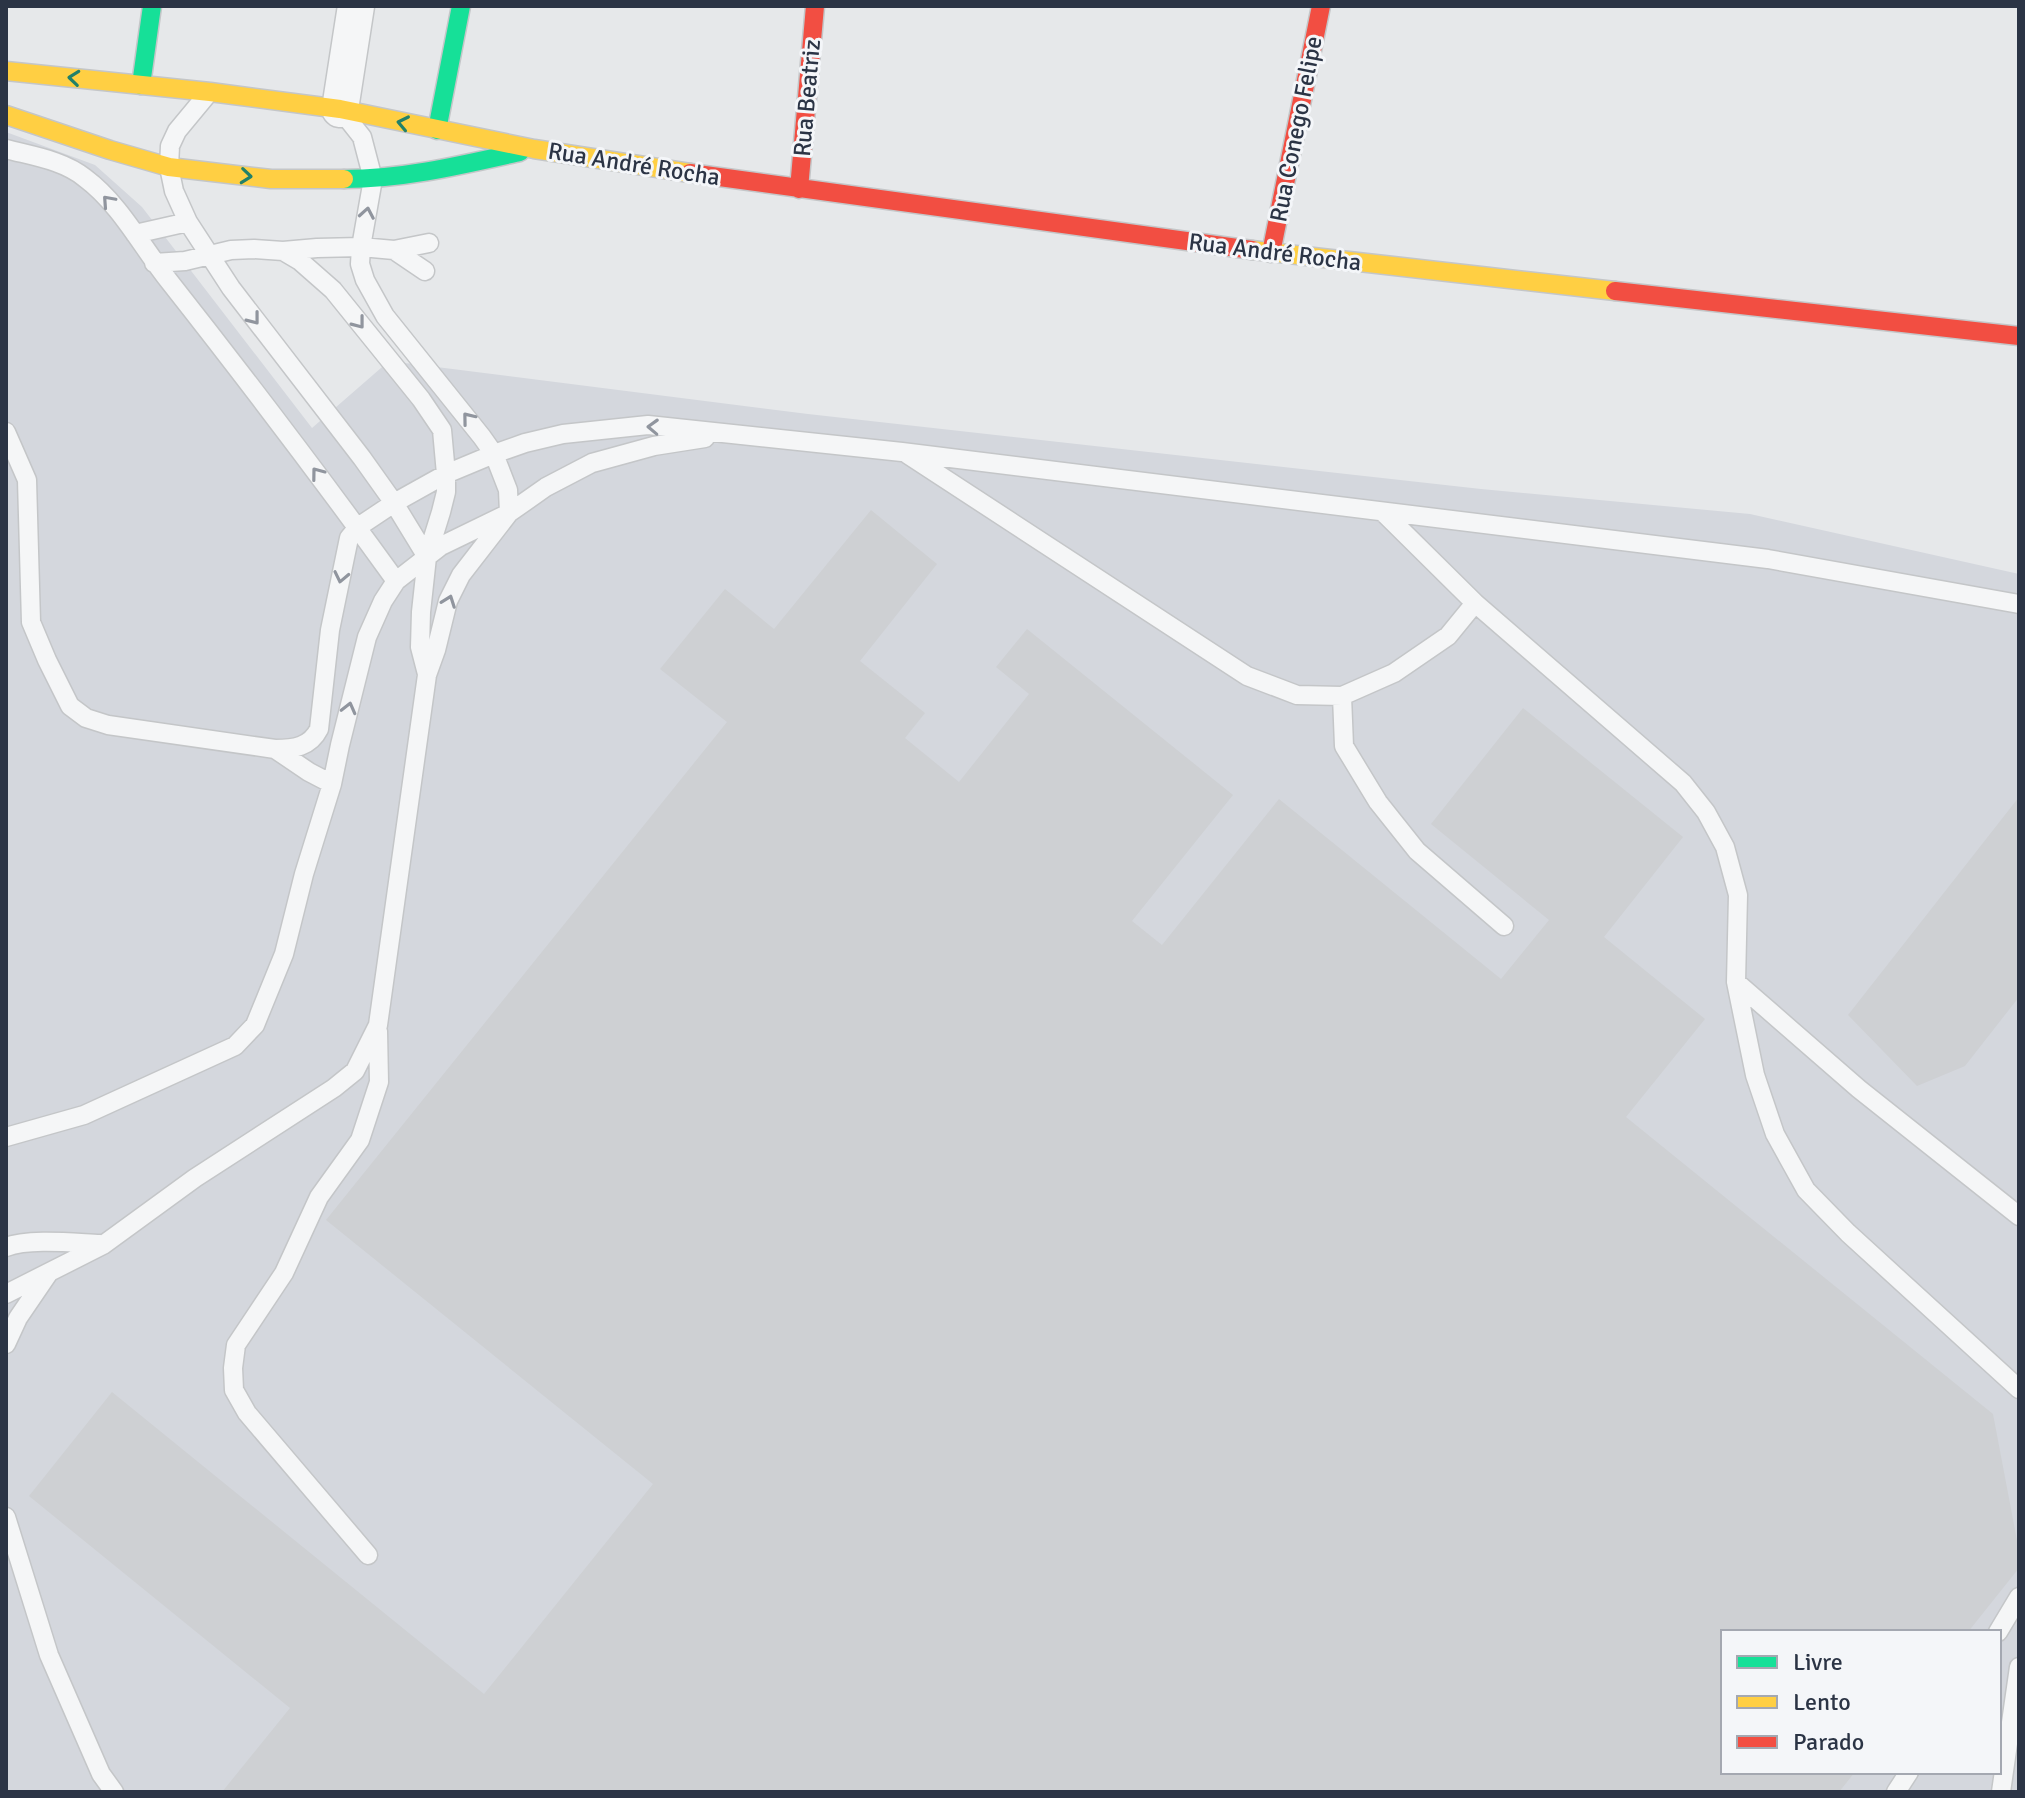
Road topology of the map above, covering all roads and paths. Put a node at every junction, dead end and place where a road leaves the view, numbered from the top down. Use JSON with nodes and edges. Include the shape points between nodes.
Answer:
{"nodes":[{"id":1,"x":152,"y":6,"type":"edge"},
{"id":2,"x":356,"y":6,"type":"edge"},
{"id":3,"x":461,"y":6,"type":"edge"},
{"id":4,"x":815,"y":6,"type":"edge"},
{"id":5,"x":1321,"y":6,"type":"edge"},
{"id":6,"x":6,"y":71,"type":"edge"},
{"id":7,"x":141,"y":85,"type":"junction"},
{"id":8,"x":210,"y":92,"type":"junction"},
{"id":9,"x":340,"y":109,"type":"junction"},
{"id":10,"x":6,"y":115,"type":"edge"},
{"id":11,"x":437,"y":130,"type":"junction"},
{"id":12,"x":6,"y":149,"type":"edge"},
{"id":13,"x":534,"y":149,"type":"junction"},
{"id":14,"x":169,"y":167,"type":"junction"},
{"id":15,"x":373,"y":179,"type":"junction"},
{"id":16,"x":799,"y":189,"type":"junction"},
{"id":17,"x":188,"y":222,"type":"junction"},
{"id":18,"x":135,"y":234,"type":"junction"},
{"id":19,"x":429,"y":243,"type":"dead end"},
{"id":20,"x":361,"y":247,"type":"junction"},
{"id":21,"x":394,"y":250,"type":"junction"},
{"id":22,"x":283,"y":251,"type":"junction"},
{"id":23,"x":1271,"y":253,"type":"junction"},
{"id":24,"x":210,"y":255,"type":"junction"},
{"id":25,"x":154,"y":263,"type":"junction"},
{"id":26,"x":425,"y":271,"type":"dead end"},
{"id":27,"x":2019,"y":336,"type":"edge"},
{"id":28,"x":6,"y":432,"type":"edge"},
{"id":29,"x":731,"y":434,"type":"junction"},
{"id":30,"x":902,"y":452,"type":"junction"},
{"id":31,"x":494,"y":454,"type":"junction"},
{"id":32,"x":446,"y":474,"type":"junction"},
{"id":33,"x":394,"y":503,"type":"junction"},
{"id":34,"x":1383,"y":512,"type":"junction"},
{"id":35,"x":509,"y":513,"type":"junction"},
{"id":36,"x":358,"y":527,"type":"junction"},
{"id":37,"x":427,"y":557,"type":"junction"},
{"id":38,"x":396,"y":581,"type":"junction"},
{"id":39,"x":1475,"y":603,"type":"junction"},
{"id":40,"x":2019,"y":604,"type":"edge"},
{"id":41,"x":427,"y":675,"type":"junction"},
{"id":42,"x":1342,"y":696,"type":"junction"},
{"id":43,"x":275,"y":749,"type":"junction"},
{"id":44,"x":332,"y":784,"type":"junction"},
{"id":45,"x":1504,"y":926,"type":"dead end"},
{"id":46,"x":1736,"y":982,"type":"junction"},
{"id":47,"x":378,"y":1025,"type":"junction"},
{"id":48,"x":6,"y":1137,"type":"edge"},
{"id":49,"x":2019,"y":1216,"type":"edge"},
{"id":50,"x":103,"y":1245,"type":"junction"},
{"id":51,"x":6,"y":1247,"type":"edge"},
{"id":52,"x":49,"y":1272,"type":"junction"},
{"id":53,"x":6,"y":1294,"type":"edge"},
{"id":54,"x":6,"y":1344,"type":"edge"},
{"id":55,"x":2019,"y":1389,"type":"edge"},
{"id":56,"x":6,"y":1517,"type":"edge"},
{"id":57,"x":368,"y":1555,"type":"dead end"},
{"id":58,"x":2019,"y":1597,"type":"edge"},
{"id":59,"x":1999,"y":1630,"type":"edge"},
{"id":60,"x":2019,"y":1667,"type":"edge"},
{"id":61,"x":1908,"y":1774,"type":"edge"},
{"id":62,"x":114,"y":1792,"type":"edge"},
{"id":63,"x":1896,"y":1792,"type":"edge"},
{"id":64,"x":2001,"y":1792,"type":"edge"}],
"edges":[{"from":1,"to":7,"type":"main road"},
{"from":2,"to":9,"type":"street"},
{"from":3,"to":11,"type":"main road"},
{"from":4,"to":16,"type":"main road","name":"Rua Beatriz"},
{"from":5,"to":23,"type":"main road","name":"Rua Conego Felipe"},
{"from":7,"to":6,"type":"main road","name":"Rua André Rocha","one_way":true},
{"from":7,"to":8,"type":"main road","name":"Rua André Rocha"},
{"from":8,"to":9,"type":"main road","name":"Rua André Rocha"},
{"from":8,"to":14,"type":"lane","via":[[177,131]]},
{"from":11,"to":9,"type":"main road","name":"Rua André Rocha","one_way":true},
{"from":9,"to":15,"type":"lane","via":[[362,137]]},
{"from":10,"to":14,"type":"main road","name":"Rua André Rocha"},
{"from":11,"to":13,"type":"main road","name":"Rua André Rocha"},
{"from":18,"to":12,"type":"lane","one_way":true,"via":[[84,177],[53,161]]},
{"from":13,"to":15,"type":"main road","name":"Rua André Rocha"},
{"from":13,"to":16,"type":"main road","name":"Rua André Rocha"},
{"from":14,"to":15,"type":"main road","name":"Rua André Rocha","one_way":true,"via":[[271,179]]},
{"from":14,"to":17,"type":"lane"},
{"from":20,"to":15,"type":"lane","one_way":true},
{"from":16,"to":23,"type":"main road","name":"Rua André Rocha"},
{"from":17,"to":18,"type":"lane"},
{"from":17,"to":24,"type":"lane"},
{"from":18,"to":25,"type":"lane"},
{"from":19,"to":21,"type":"lane"},
{"from":20,"to":21,"type":"lane"},
{"from":20,"to":22,"type":"lane"},
{"from":31,"to":20,"type":"lane","one_way":true,"via":[[385,316],[365,280]]},
{"from":21,"to":26,"type":"lane"},
{"from":22,"to":24,"type":"lane"},
{"from":22,"to":32,"type":"lane","one_way":true,"via":[[333,290],[438,422]]},
{"from":23,"to":27,"type":"main road","name":"Rua André Rocha"},
{"from":24,"to":25,"type":"lane"},
{"from":24,"to":33,"type":"lane","one_way":true},
{"from":36,"to":25,"type":"lane","one_way":true},
{"from":28,"to":43,"type":"lane","via":[[27,480],[31,622],[70,706],[108,725]]},
{"from":29,"to":30,"type":"lane"},
{"from":29,"to":31,"type":"lane","one_way":true,"via":[[648,425],[563,434]]},
{"from":29,"to":35,"type":"lane","via":[[592,463]]},
{"from":30,"to":34,"type":"lane"},
{"from":30,"to":42,"type":"lane","via":[[1247,676],[1297,695]]},
{"from":31,"to":32,"type":"lane"},
{"from":31,"to":35,"type":"lane","via":[[508,490]]},
{"from":32,"to":33,"type":"lane"},
{"from":32,"to":37,"type":"lane","via":[[446,492]]},
{"from":33,"to":36,"type":"lane"},
{"from":33,"to":37,"type":"lane"},
{"from":34,"to":39,"type":"lane"},
{"from":34,"to":40,"type":"lane","via":[[1768,559]]},
{"from":35,"to":37,"type":"lane"},
{"from":41,"to":35,"type":"lane","one_way":true,"via":[[461,575]]},
{"from":36,"to":38,"type":"lane"},
{"from":36,"to":43,"type":"lane","one_way":true,"via":[[349,538],[330,630],[319,729],[301,746]]},
{"from":37,"to":38,"type":"lane"},
{"from":37,"to":41,"type":"lane","via":[[420,647]]},
{"from":44,"to":38,"type":"lane","one_way":true,"via":[[367,637]]},
{"from":39,"to":42,"type":"lane","via":[[1448,636],[1394,673]]},
{"from":39,"to":46,"type":"lane","via":[[1683,783],[1706,812],[1725,847],[1738,895]]},
{"from":41,"to":47,"type":"lane"},
{"from":42,"to":45,"type":"lane","via":[[1344,746],[1378,802],[1417,851]]},
{"from":43,"to":44,"type":"lane"},
{"from":44,"to":48,"type":"lane","via":[[284,954],[255,1025],[235,1046],[84,1115]]},
{"from":46,"to":49,"type":"lane","via":[[1859,1089]]},
{"from":46,"to":55,"type":"lane","via":[[1755,1075],[1775,1134],[1806,1190]]},
{"from":47,"to":50,"type":"lane","via":[[345,1080]]},
{"from":47,"to":57,"type":"lane","via":[[379,1082],[360,1140],[319,1197],[284,1273],[236,1345],[233,1368],[234,1390],[247,1413]]},
{"from":50,"to":51,"type":"lane","via":[[49,1242]]},
{"from":50,"to":52,"type":"lane"},
{"from":52,"to":53,"type":"lane"},
{"from":52,"to":54,"type":"lane"},
{"from":56,"to":62,"type":"lane","via":[[49,1655],[101,1774]]},
{"from":58,"to":59,"type":"lane"},
{"from":60,"to":64,"type":"lane"},
{"from":61,"to":63,"type":"lane"}]}
